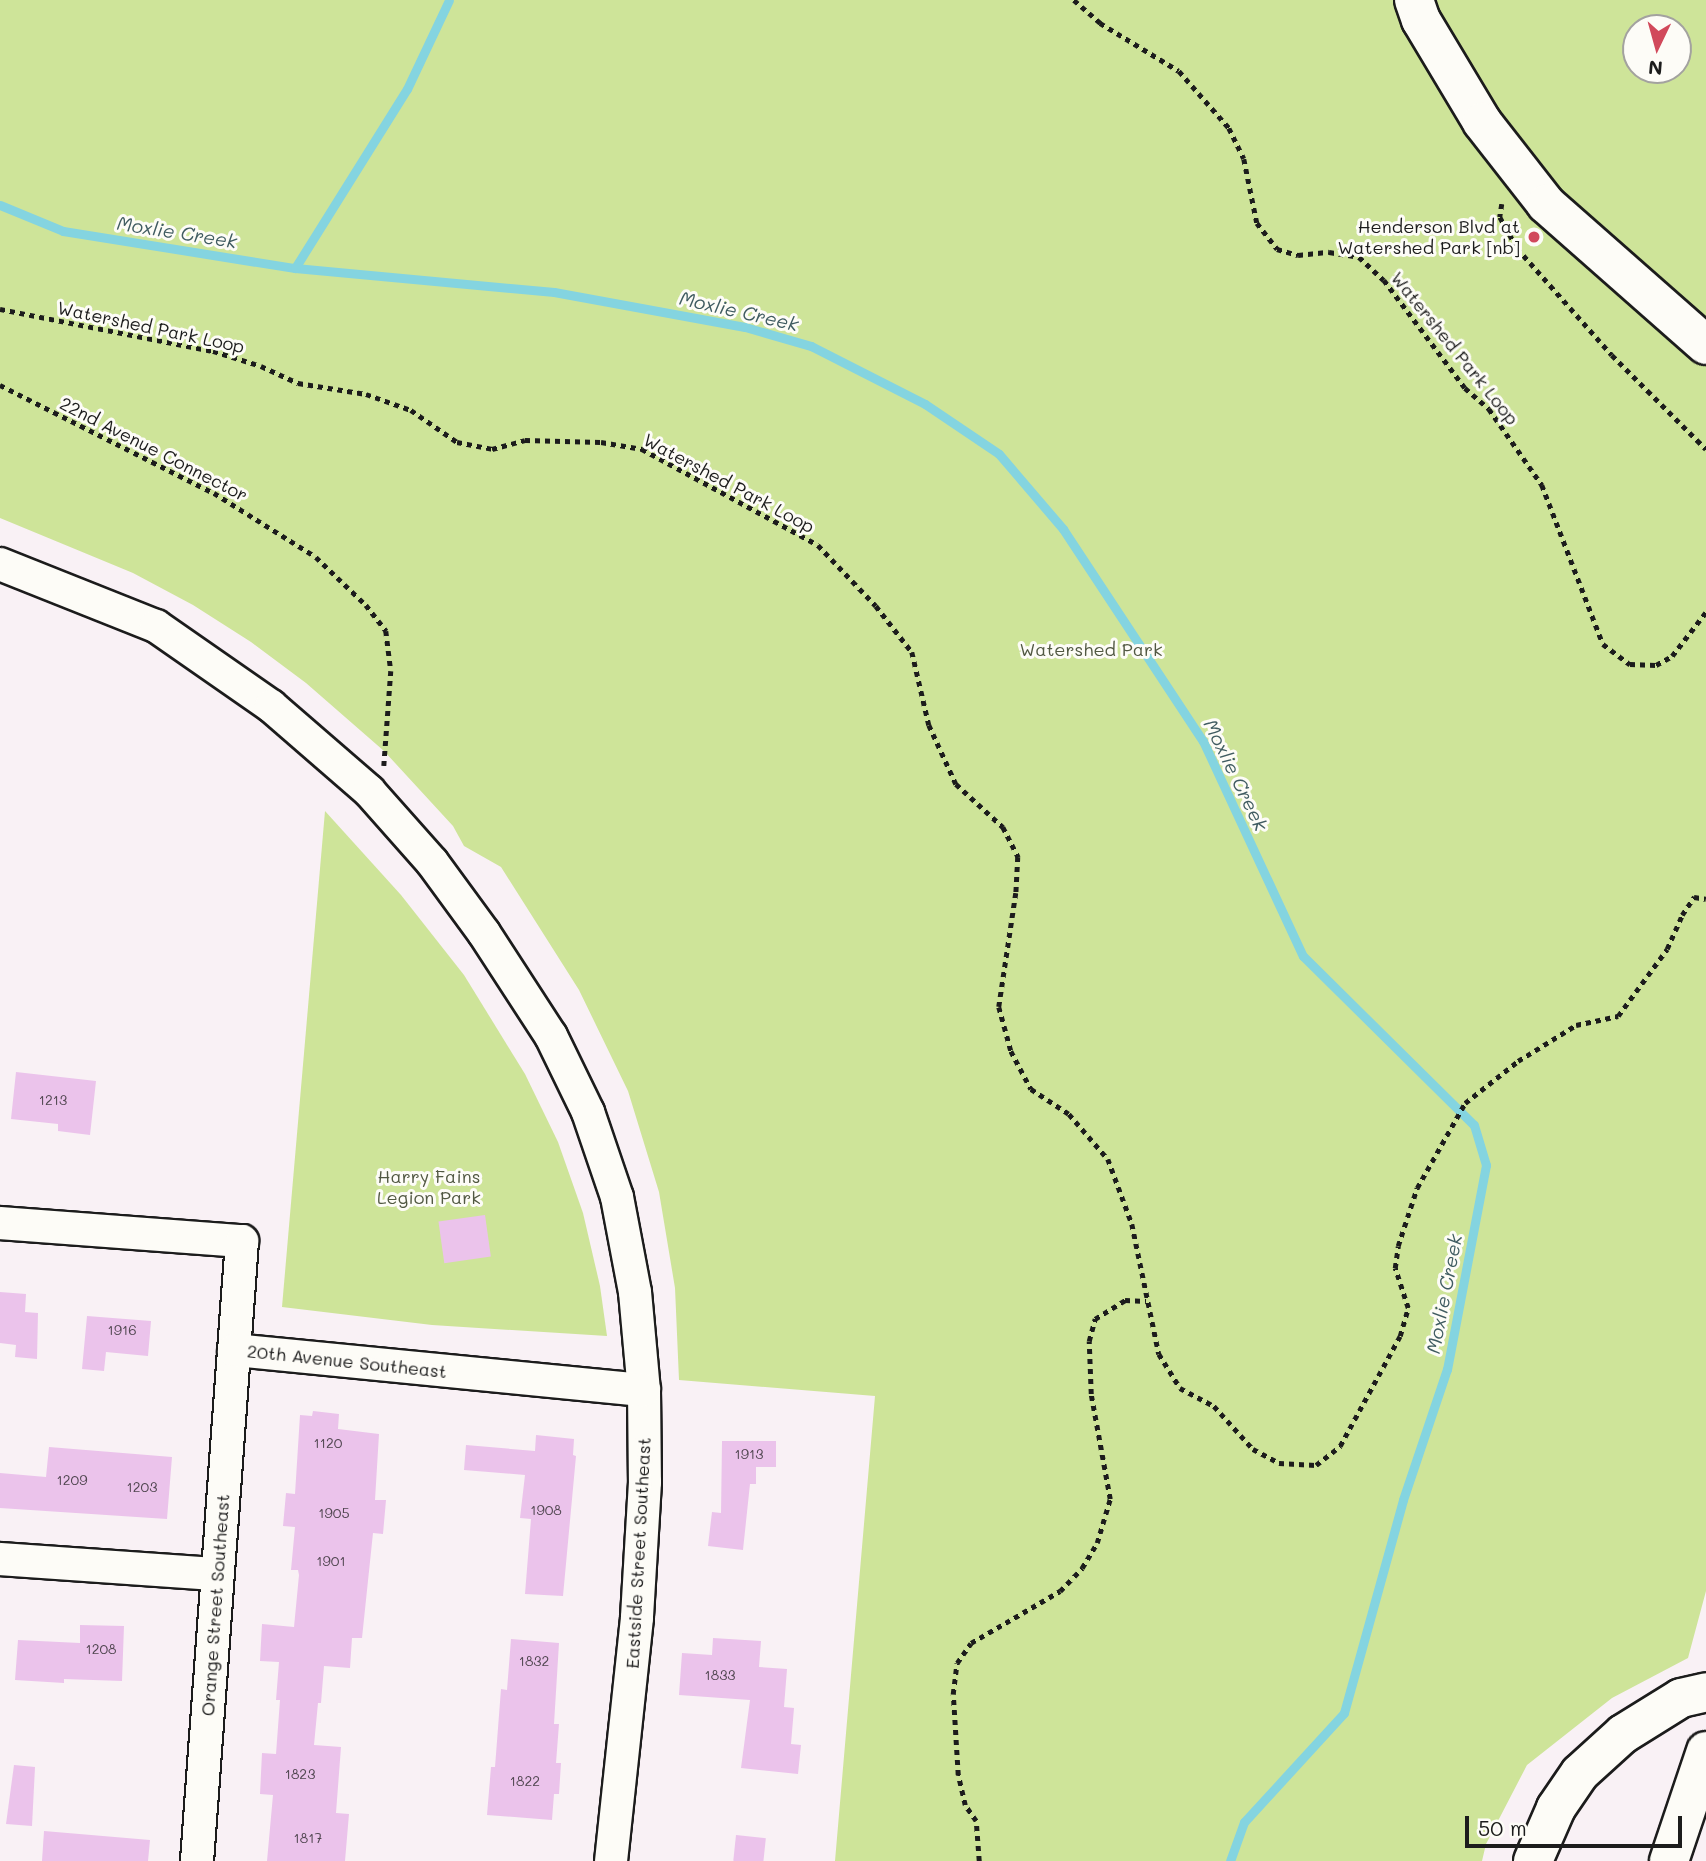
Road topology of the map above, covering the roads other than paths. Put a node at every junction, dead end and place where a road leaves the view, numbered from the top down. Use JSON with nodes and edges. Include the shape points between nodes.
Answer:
{"nodes":[{"id":1,"x":1414,"y":0,"type":"edge"},
{"id":2,"x":1706,"y":345,"type":"edge"},
{"id":3,"x":0,"y":564,"type":"edge"},
{"id":4,"x":0,"y":1223,"type":"edge"},
{"id":5,"x":233,"y":1350,"type":"junction"},
{"id":6,"x":645,"y":1390,"type":"junction"},
{"id":7,"x":0,"y":1559,"type":"edge"},
{"id":8,"x":216,"y":1574,"type":"junction"},
{"id":9,"x":1706,"y":1692,"type":"edge"},
{"id":10,"x":1706,"y":1751,"type":"edge"},
{"id":11,"x":197,"y":1861,"type":"edge"},
{"id":12,"x":611,"y":1861,"type":"edge"},
{"id":13,"x":1532,"y":1861,"type":"edge"},
{"id":14,"x":1669,"y":1861,"type":"edge"}],
"edges":[{"from":1,"to":2,"type":"main road","via":[[1421,20],[1482,122],[1546,204]]},
{"from":3,"to":6,"type":"street","name":"Eastside Street Southeast","via":[[156,626],[271,706],[369,791],[432,862],[551,1036],[588,1112],[617,1197],[635,1292]]},
{"from":4,"to":5,"type":"street","name":"20th Avenue Southeast","via":[[242,1241]]},
{"from":5,"to":6,"type":"street","name":"20th Avenue Southeast"},
{"from":5,"to":8,"type":"street","name":"Orange Street Southeast"},
{"from":6,"to":12,"type":"street","name":"Eastside Street Southeast","via":[[638,1618]]},
{"from":7,"to":8,"type":"street"},
{"from":8,"to":11,"type":"street","name":"Orange Street Southeast"},
{"from":9,"to":13,"type":"main road","via":[[1681,1698],[1623,1734],[1580,1773],[1556,1808]]},
{"from":10,"to":14,"type":"main road"}]}
